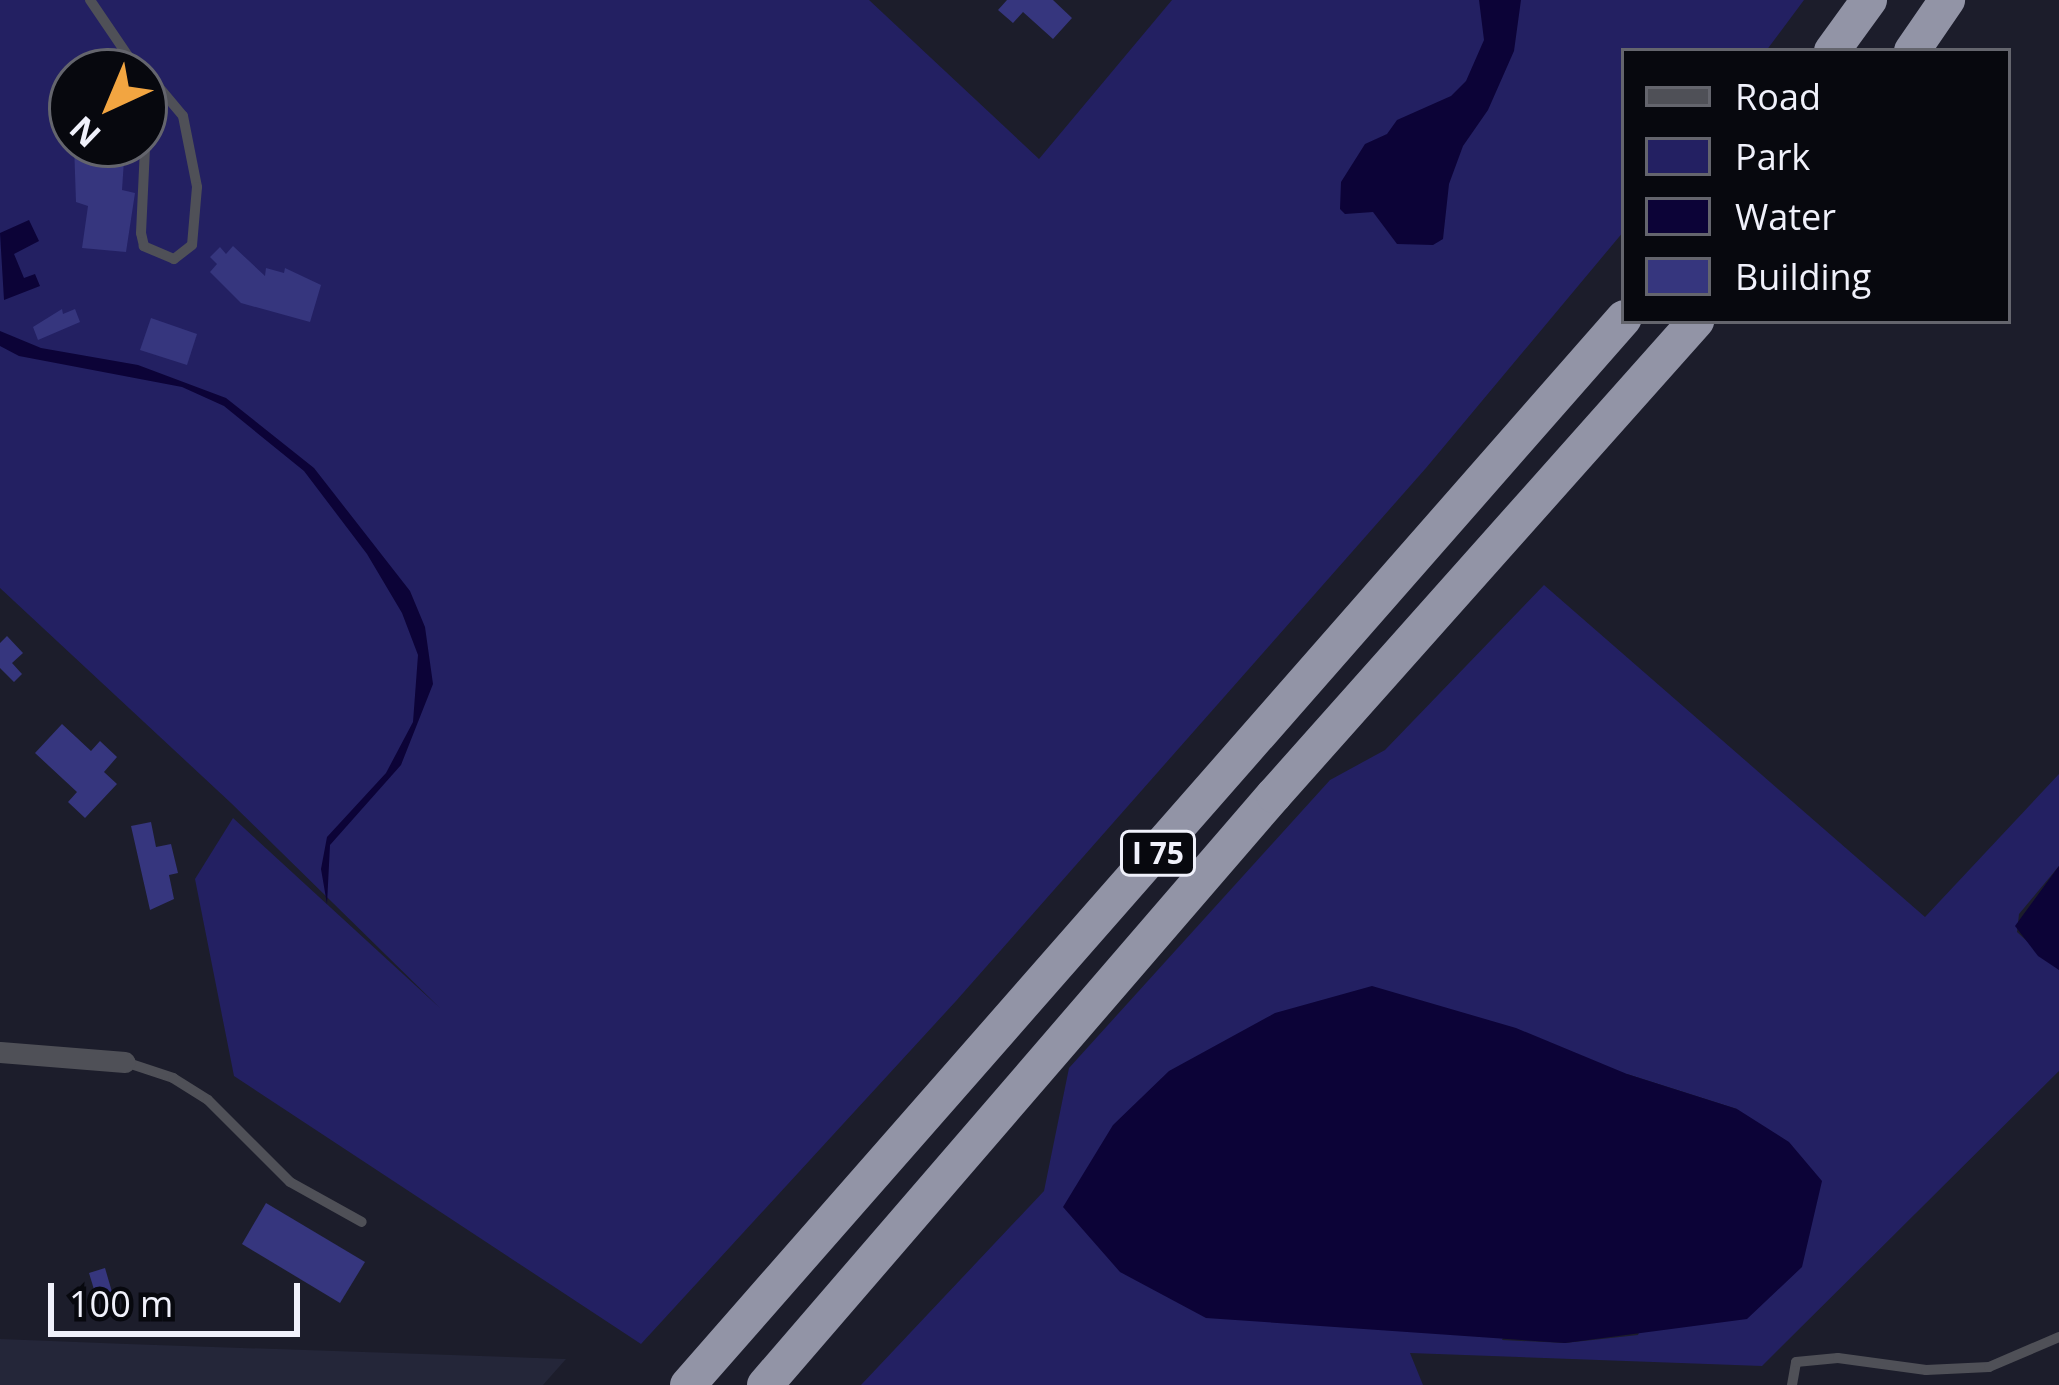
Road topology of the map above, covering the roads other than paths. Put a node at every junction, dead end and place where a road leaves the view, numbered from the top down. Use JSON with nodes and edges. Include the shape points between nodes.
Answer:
{"nodes":[{"id":1,"x":90,"y":0,"type":"edge"},
{"id":2,"x":1869,"y":0,"type":"edge"},
{"id":3,"x":1947,"y":0,"type":"edge"},
{"id":4,"x":123,"y":48,"type":"edge"},
{"id":5,"x":1834,"y":48,"type":"edge"},
{"id":6,"x":1914,"y":48,"type":"edge"},
{"id":7,"x":144,"y":78,"type":"edge"},
{"id":8,"x":1621,"y":321,"type":"edge"},
{"id":9,"x":1693,"y":324,"type":"edge"},
{"id":10,"x":0,"y":1052,"type":"edge"},
{"id":11,"x":125,"y":1062,"type":"joint"},
{"id":12,"x":362,"y":1222,"type":"dead end"},
{"id":13,"x":2059,"y":1336,"type":"edge"},
{"id":14,"x":688,"y":1385,"type":"edge"},
{"id":15,"x":765,"y":1385,"type":"edge"},
{"id":16,"x":1792,"y":1385,"type":"edge"}],
"edges":[{"from":1,"to":4,"type":"lane"},
{"from":2,"to":5,"type":"highway"},
{"from":3,"to":6,"type":"highway"},
{"from":7,"to":7,"type":"lane","via":[[140,233],[144,246],[174,260],[192,244],[197,188],[183,116]]},
{"from":8,"to":14,"type":"highway","number":"I 75"},
{"from":9,"to":15,"type":"highway","number":"I 75"},
{"from":10,"to":11,"type":"street"},
{"from":11,"to":12,"type":"lane","via":[[208,1100],[290,1182]]},
{"from":13,"to":16,"type":"lane","via":[[1989,1367],[1796,1362]]}]}
